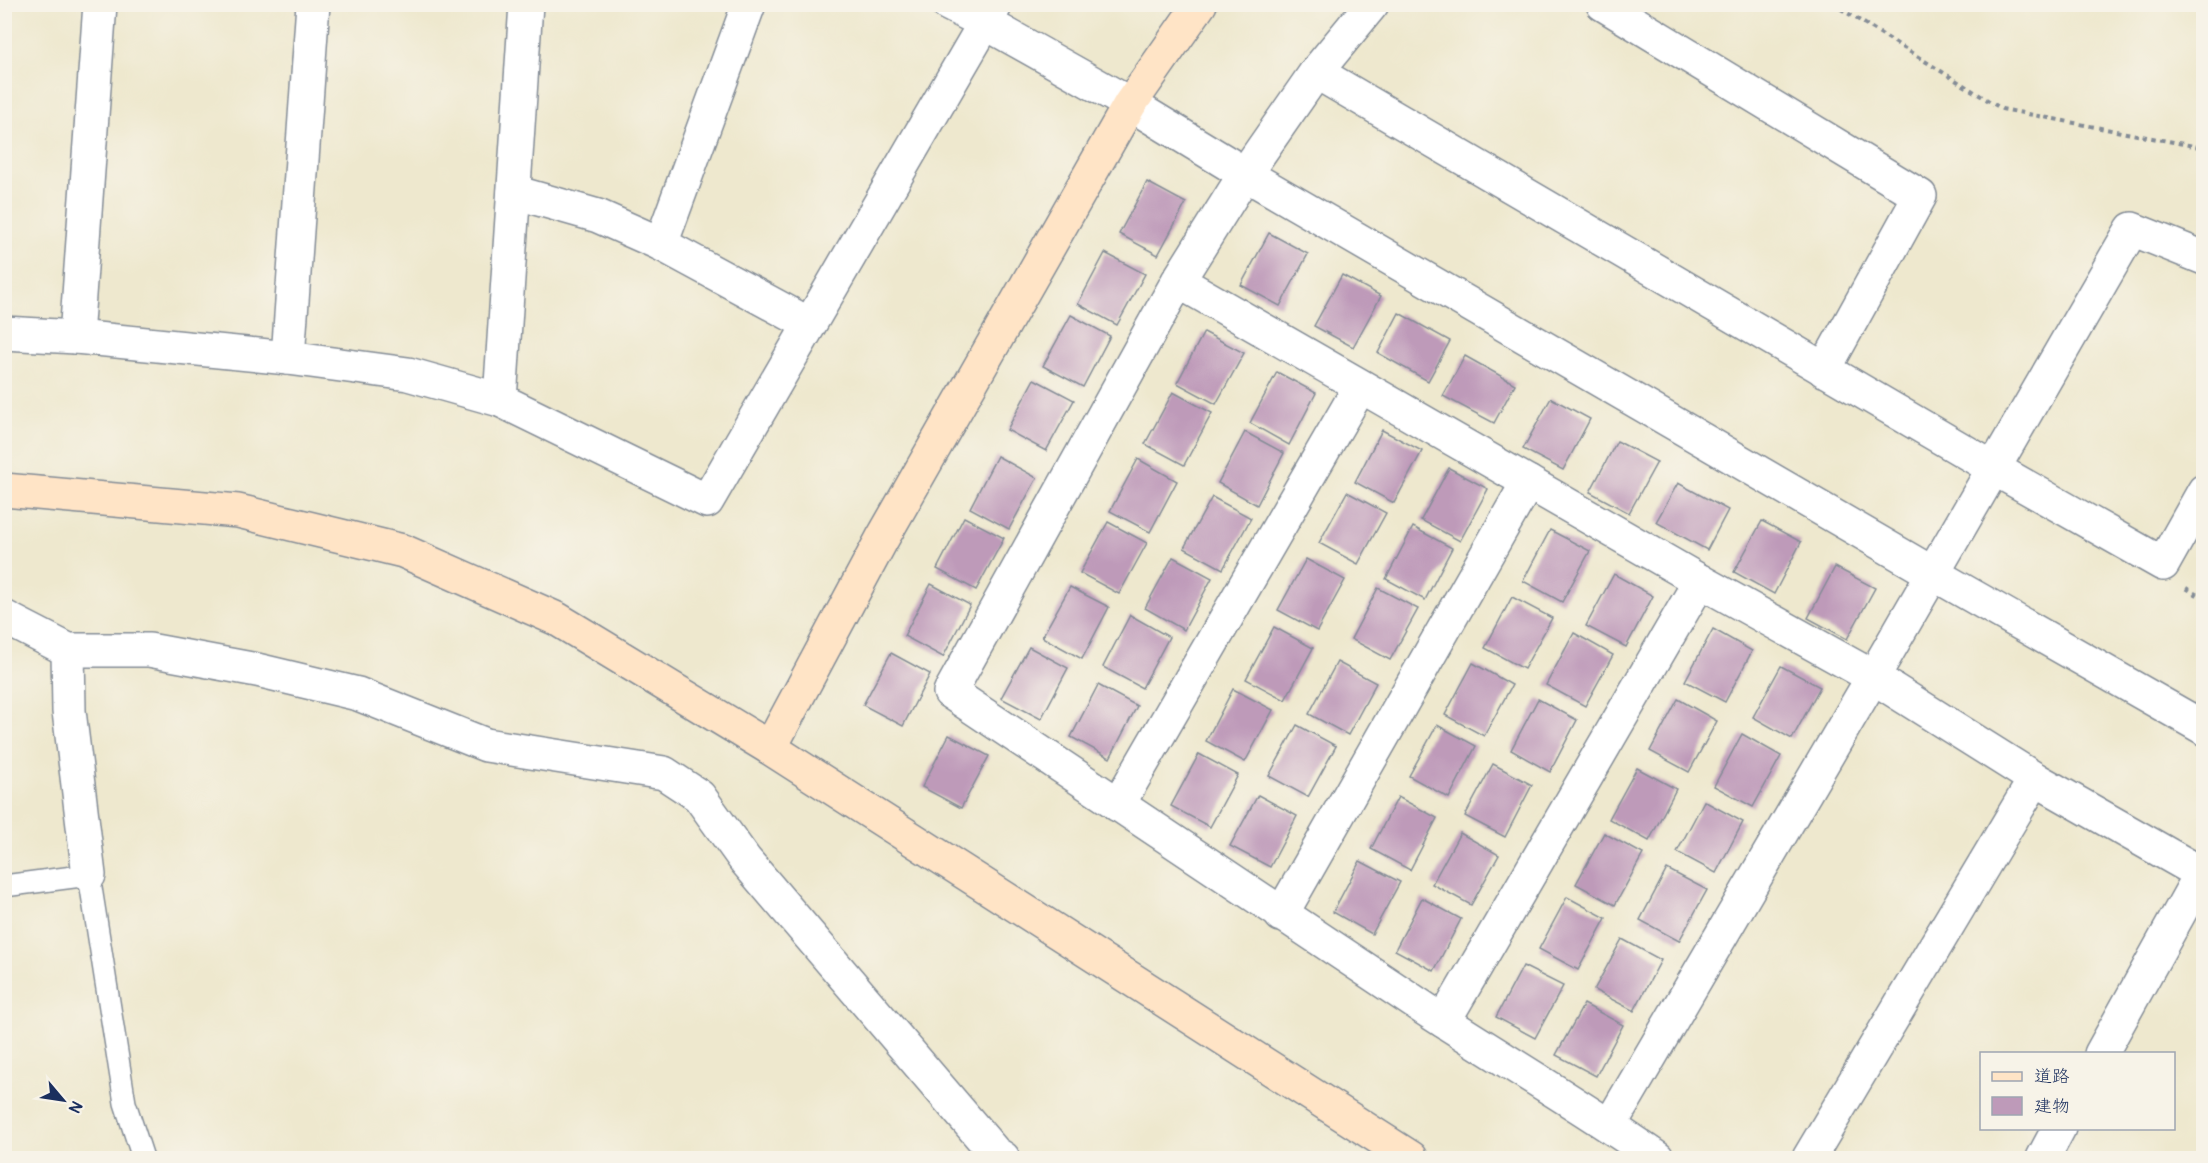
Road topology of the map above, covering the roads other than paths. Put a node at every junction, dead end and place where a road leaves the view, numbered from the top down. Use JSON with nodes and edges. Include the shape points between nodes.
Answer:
{"nodes":[{"id":1,"x":100,"y":4,"type":"edge"},
{"id":2,"x":313,"y":4,"type":"edge"},
{"id":3,"x":526,"y":4,"type":"edge"},
{"id":4,"x":749,"y":4,"type":"edge"},
{"id":5,"x":948,"y":4,"type":"edge"},
{"id":6,"x":1200,"y":4,"type":"edge"},
{"id":7,"x":1372,"y":4,"type":"edge"},
{"id":8,"x":1603,"y":4,"type":"edge"},
{"id":9,"x":990,"y":13,"type":"edge"},
{"id":10,"x":1316,"y":72,"type":"junction"},
{"id":11,"x":1130,"y":104,"type":"junction"},
{"id":12,"x":1245,"y":174,"type":"junction"},
{"id":13,"x":514,"y":192,"type":"junction"},
{"id":14,"x":661,"y":244,"type":"junction"},
{"id":15,"x":2204,"y":258,"type":"edge"},
{"id":16,"x":1179,"y":281,"type":"junction"},
{"id":17,"x":809,"y":324,"type":"junction"},
{"id":18,"x":4,"y":333,"type":"edge"},
{"id":19,"x":76,"y":337,"type":"junction"},
{"id":20,"x":288,"y":358,"type":"junction"},
{"id":21,"x":1824,"y":370,"type":"junction"},
{"id":22,"x":1360,"y":387,"type":"junction"},
{"id":23,"x":500,"y":400,"type":"junction"},
{"id":24,"x":1993,"y":468,"type":"junction"},
{"id":25,"x":1528,"y":482,"type":"junction"},
{"id":26,"x":4,"y":490,"type":"edge"},
{"id":27,"x":2204,"y":491,"type":"edge"},
{"id":28,"x":1932,"y":573,"type":"junction"},
{"id":29,"x":1700,"y":581,"type":"junction"},
{"id":30,"x":4,"y":617,"type":"edge"},
{"id":31,"x":68,"y":650,"type":"junction"},
{"id":32,"x":1873,"y":676,"type":"junction"},
{"id":33,"x":2204,"y":728,"type":"edge"},
{"id":34,"x":770,"y":748,"type":"junction"},
{"id":35,"x":2035,"y":779,"type":"junction"},
{"id":36,"x":1118,"y":805,"type":"junction"},
{"id":37,"x":2202,"y":874,"type":"edge"},
{"id":38,"x":89,"y":875,"type":"junction"},
{"id":39,"x":4,"y":886,"type":"edge"},
{"id":40,"x":1281,"y":915,"type":"junction"},
{"id":41,"x":1444,"y":1021,"type":"junction"},
{"id":42,"x":2102,"y":1052,"type":"edge"},
{"id":43,"x":1610,"y":1125,"type":"junction"},
{"id":44,"x":2058,"y":1130,"type":"edge"},
{"id":45,"x":143,"y":1158,"type":"edge"},
{"id":46,"x":1003,"y":1158,"type":"edge"},
{"id":47,"x":1411,"y":1158,"type":"edge"},
{"id":48,"x":1658,"y":1158,"type":"edge"},
{"id":49,"x":1809,"y":1158,"type":"edge"},
{"id":50,"x":2043,"y":1158,"type":"edge"}],
"edges":[{"from":1,"to":19,"type":"street"},
{"from":2,"to":20,"type":"street"},
{"from":3,"to":13,"type":"street"},
{"from":4,"to":14,"type":"street"},
{"from":5,"to":9,"type":"street"},
{"from":6,"to":11,"type":"street"},
{"from":7,"to":10,"type":"street"},
{"from":8,"to":21,"type":"street","via":[[1920,196]]},
{"from":9,"to":11,"type":"street"},
{"from":9,"to":17,"type":"street"},
{"from":10,"to":12,"type":"street"},
{"from":10,"to":21,"type":"street"},
{"from":11,"to":12,"type":"street"},
{"from":11,"to":34,"type":"street","via":[[882,538]]},
{"from":12,"to":16,"type":"street"},
{"from":12,"to":28,"type":"street"},
{"from":13,"to":14,"type":"street","via":[[598,216]]},
{"from":13,"to":23,"type":"street"},
{"from":14,"to":17,"type":"street"},
{"from":15,"to":24,"type":"street","via":[[2132,229]]},
{"from":16,"to":22,"type":"street"},
{"from":16,"to":36,"type":"street","via":[[950,692]]},
{"from":17,"to":23,"type":"street","via":[[707,501]]},
{"from":18,"to":19,"type":"street"},
{"from":19,"to":20,"type":"street"},
{"from":20,"to":23,"type":"street","via":[[408,374]]},
{"from":21,"to":24,"type":"street"},
{"from":22,"to":25,"type":"street"},
{"from":22,"to":36,"type":"street"},
{"from":24,"to":27,"type":"street","via":[[2163,564]]},
{"from":24,"to":28,"type":"street"},
{"from":25,"to":29,"type":"street"},
{"from":25,"to":40,"type":"street"},
{"from":26,"to":34,"type":"street","via":[[238,511],[403,551],[557,619]]},
{"from":28,"to":32,"type":"street"},
{"from":28,"to":33,"type":"street"},
{"from":29,"to":32,"type":"street"},
{"from":29,"to":41,"type":"street"},
{"from":30,"to":31,"type":"street"},
{"from":31,"to":38,"type":"street","via":[[69,711]]},
{"from":31,"to":46,"type":"street","via":[[149,650],[257,670],[358,694],[486,745],[664,772],[699,796],[745,860]]},
{"from":32,"to":35,"type":"street"},
{"from":32,"to":43,"type":"street"},
{"from":34,"to":47,"type":"street"},
{"from":35,"to":37,"type":"street"},
{"from":35,"to":49,"type":"street"},
{"from":36,"to":40,"type":"street"},
{"from":37,"to":42,"type":"street"},
{"from":38,"to":39,"type":"lane"},
{"from":38,"to":45,"type":"lane","via":[[125,1103]]},
{"from":40,"to":41,"type":"street"},
{"from":41,"to":43,"type":"street"},
{"from":43,"to":48,"type":"street"},
{"from":44,"to":50,"type":"street"}]}
